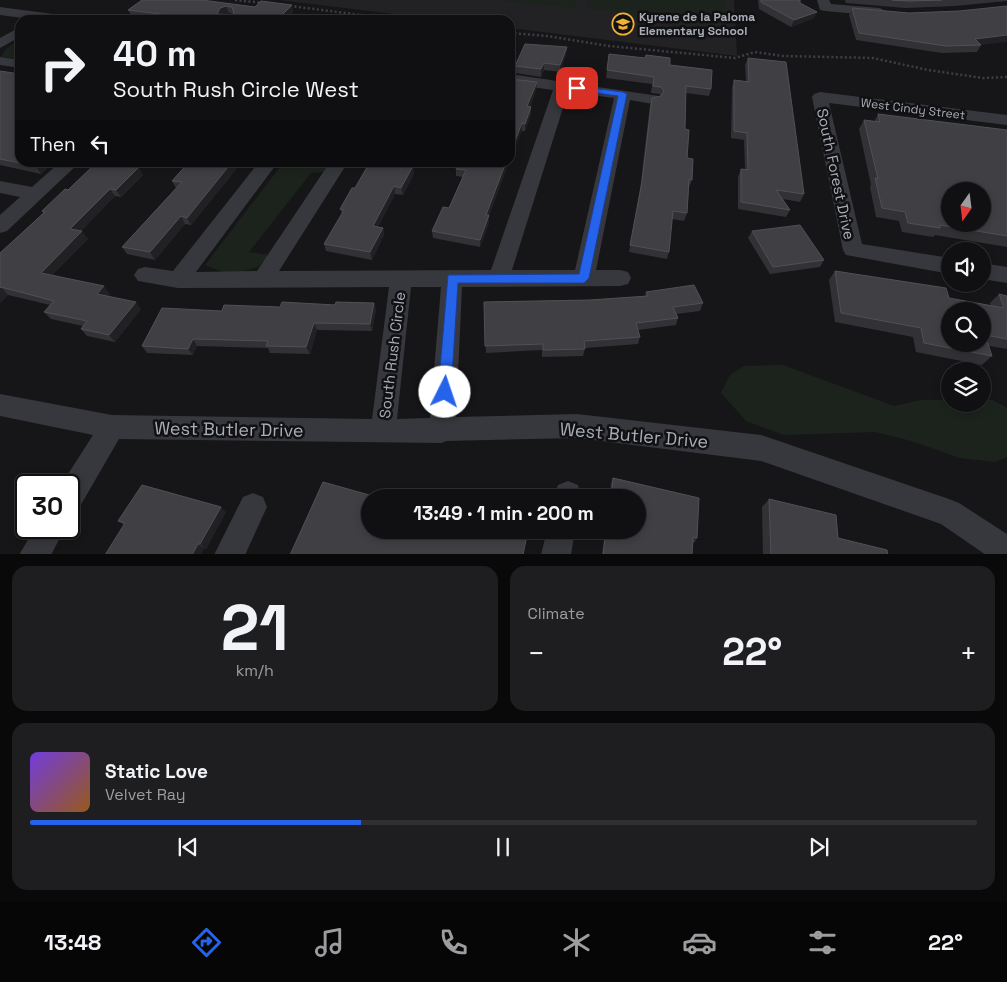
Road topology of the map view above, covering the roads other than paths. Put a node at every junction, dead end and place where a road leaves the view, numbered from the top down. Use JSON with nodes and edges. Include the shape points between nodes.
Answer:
{"nodes":[{"id":1,"x":824,"y":3,"type":"edge"},
{"id":2,"x":0,"y":11,"type":"edge"},
{"id":3,"x":896,"y":13,"type":"edge"},
{"id":4,"x":23,"y":15,"type":"edge"},
{"id":5,"x":15,"y":34,"type":"edge"},
{"id":6,"x":0,"y":44,"type":"edge"},
{"id":7,"x":0,"y":61,"type":"edge"},
{"id":8,"x":15,"y":63,"type":"edge"},
{"id":9,"x":515,"y":80,"type":"edge"},
{"id":10,"x":562,"y":86,"type":"junction"},
{"id":11,"x":623,"y":94,"type":"junction"},
{"id":12,"x":820,"y":97,"type":"joint"},
{"id":13,"x":653,"y":99,"type":"edge"},
{"id":14,"x":1007,"y":120,"type":"edge"},
{"id":15,"x":66,"y":167,"type":"edge"},
{"id":16,"x":264,"y":167,"type":"edge"},
{"id":17,"x":336,"y":167,"type":"edge"},
{"id":18,"x":0,"y":187,"type":"edge"},
{"id":19,"x":36,"y":194,"type":"junction"},
{"id":20,"x":0,"y":226,"type":"edge"},
{"id":21,"x":941,"y":265,"type":"edge"},
{"id":22,"x":991,"y":272,"type":"edge"},
{"id":23,"x":145,"y":275,"type":"dead end"},
{"id":24,"x":1007,"y":275,"type":"edge"},
{"id":25,"x":452,"y":278,"type":"junction"},
{"id":26,"x":499,"y":278,"type":"junction"},
{"id":27,"x":584,"y":278,"type":"junction"},
{"id":28,"x":620,"y":278,"type":"dead end"},
{"id":29,"x":263,"y":279,"type":"junction"},
{"id":30,"x":401,"y":279,"type":"junction"},
{"id":31,"x":178,"y":280,"type":"junction"},
{"id":32,"x":0,"y":405,"type":"edge"},
{"id":33,"x":112,"y":427,"type":"junction"},
{"id":34,"x":383,"y":431,"type":"junction"},
{"id":35,"x":442,"y":431,"type":"junction"},
{"id":36,"x":80,"y":480,"type":"edge"},
{"id":37,"x":253,"y":508,"type":"dead end"},
{"id":38,"x":44,"y":539,"type":"edge"},
{"id":39,"x":559,"y":539,"type":"edge"},
{"id":40,"x":1007,"y":551,"type":"edge"},
{"id":41,"x":34,"y":554,"type":"edge"},
{"id":42,"x":229,"y":554,"type":"edge"},
{"id":43,"x":556,"y":554,"type":"edge"}],
"edges":[{"from":1,"to":3,"type":"street"},
{"from":2,"to":4,"type":"street"},
{"from":5,"to":6,"type":"street"},
{"from":7,"to":8,"type":"street"},
{"from":9,"to":10,"type":"street"},
{"from":10,"to":11,"type":"street"},
{"from":10,"to":26,"type":"street"},
{"from":11,"to":13,"type":"street"},
{"from":11,"to":27,"type":"street"},
{"from":12,"to":14,"type":"street","name":"West Cindy Street"},
{"from":12,"to":21,"type":"street","name":"South Forest Drive","via":[[853,250]]},
{"from":15,"to":19,"type":"street"},
{"from":16,"to":31,"type":"street"},
{"from":17,"to":29,"type":"street"},
{"from":18,"to":19,"type":"street"},
{"from":19,"to":20,"type":"street"},
{"from":22,"to":24,"type":"street"},
{"from":23,"to":31,"type":"street"},
{"from":25,"to":26,"type":"street"},
{"from":25,"to":30,"type":"street"},
{"from":25,"to":35,"type":"street"},
{"from":26,"to":27,"type":"street"},
{"from":27,"to":28,"type":"street"},
{"from":29,"to":30,"type":"street"},
{"from":29,"to":31,"type":"street"},
{"from":30,"to":34,"type":"street","name":"South Rush Circle"},
{"from":32,"to":33,"type":"street","name":"West Butler Drive"},
{"from":33,"to":34,"type":"street","name":"West Butler Drive"},
{"from":33,"to":36,"type":"street"},
{"from":34,"to":35,"type":"street","name":"West Butler Drive"},
{"from":35,"to":40,"type":"street","name":"West Butler Drive","via":[[577,426],[761,448],[949,513]]},
{"from":37,"to":42,"type":"street"},
{"from":38,"to":41,"type":"street"},
{"from":39,"to":43,"type":"street"}]}
